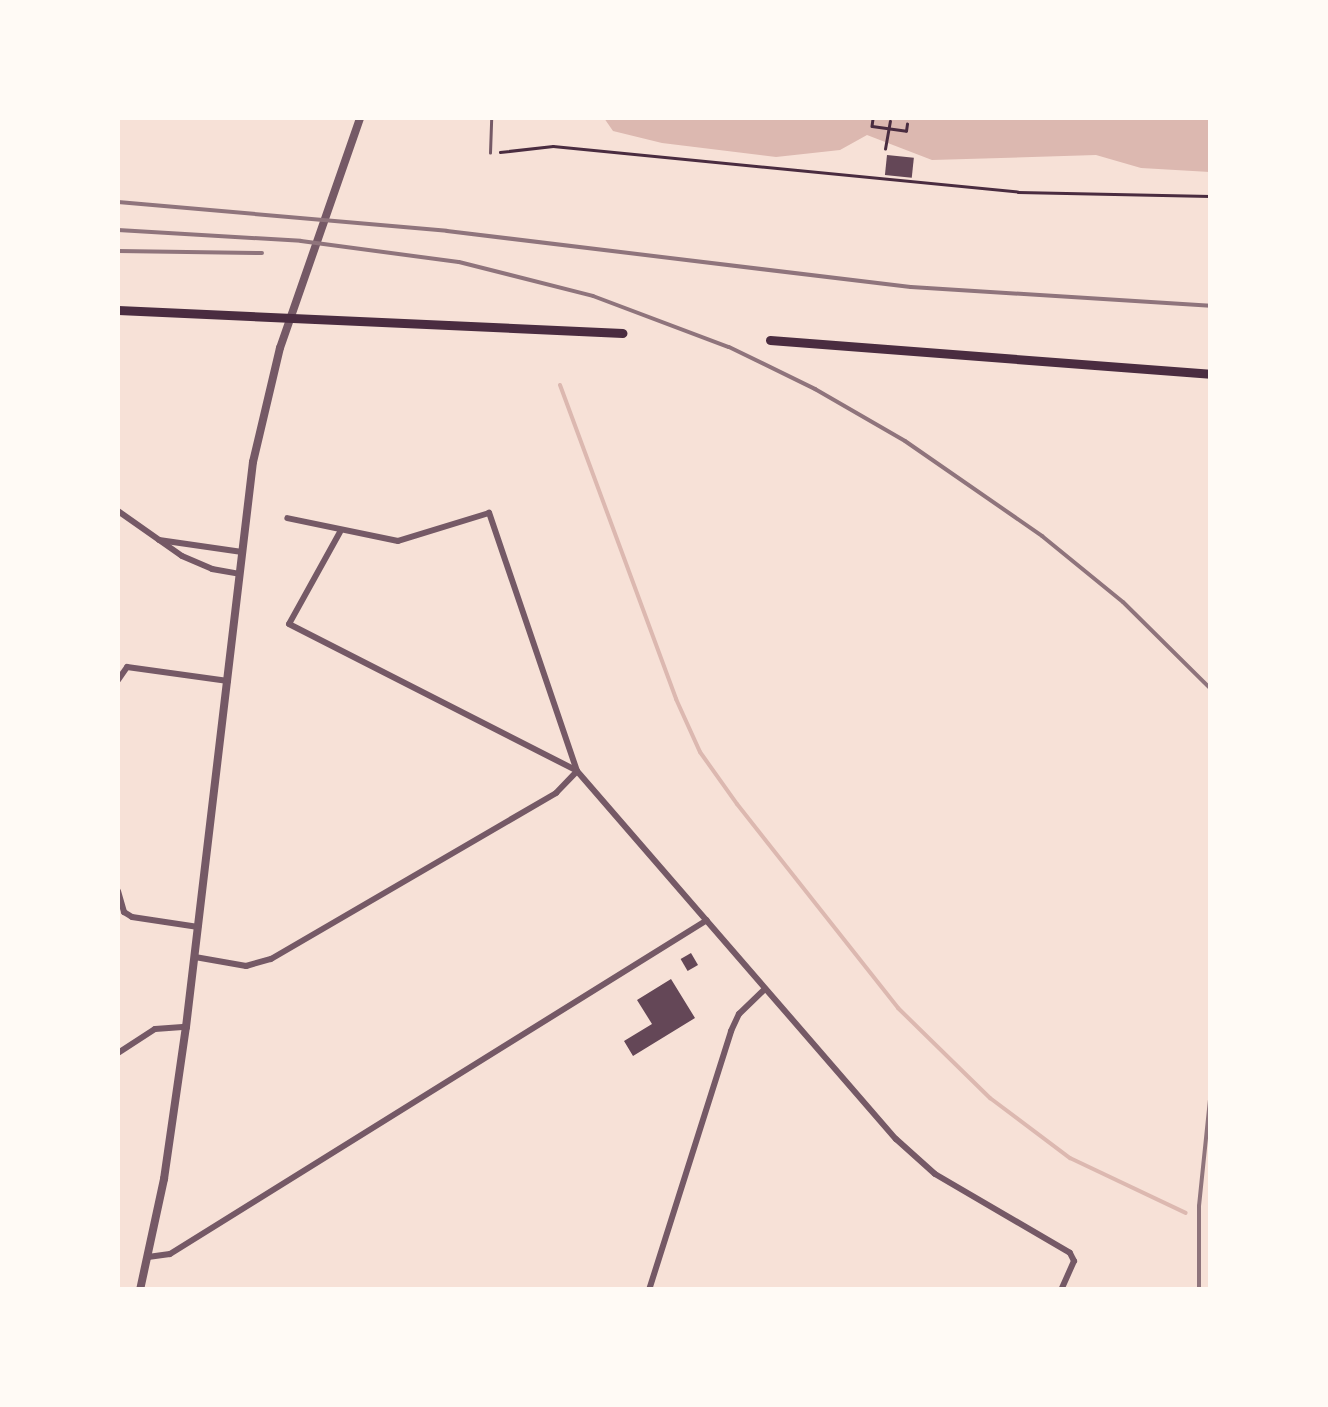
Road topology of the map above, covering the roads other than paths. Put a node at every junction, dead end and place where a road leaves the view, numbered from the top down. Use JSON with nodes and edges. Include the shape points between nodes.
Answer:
{"nodes":[{"id":1,"x":360,"y":118,"type":"edge"},
{"id":2,"x":491,"y":118,"type":"edge"},
{"id":3,"x":490,"y":152,"type":"road end"},
{"id":4,"x":118,"y":310,"type":"edge"},
{"id":5,"x":290,"y":318,"type":"junction"},
{"id":6,"x":622,"y":333,"type":"dead end"},
{"id":7,"x":770,"y":340,"type":"dead end"},
{"id":8,"x":1210,"y":374,"type":"edge"},
{"id":9,"x":118,"y":511,"type":"edge"},
{"id":10,"x":287,"y":518,"type":"dead end"},
{"id":11,"x":340,"y":532,"type":"junction"},
{"id":12,"x":157,"y":540,"type":"junction"},
{"id":13,"x":242,"y":552,"type":"junction"},
{"id":14,"x":240,"y":574,"type":"junction"},
{"id":15,"x":118,"y":680,"type":"edge"},
{"id":16,"x":228,"y":681,"type":"junction"},
{"id":17,"x":577,"y":771,"type":"junction"},
{"id":18,"x":118,"y":891,"type":"edge"},
{"id":19,"x":707,"y":920,"type":"junction"},
{"id":20,"x":198,"y":927,"type":"junction"},
{"id":21,"x":194,"y":957,"type":"junction"},
{"id":22,"x":764,"y":989,"type":"junction"},
{"id":23,"x":186,"y":1027,"type":"junction"},
{"id":24,"x":118,"y":1053,"type":"edge"},
{"id":25,"x":148,"y":1258,"type":"junction"},
{"id":26,"x":140,"y":1290,"type":"edge"},
{"id":27,"x":649,"y":1290,"type":"edge"},
{"id":28,"x":1061,"y":1290,"type":"edge"}],
"edges":[{"from":1,"to":5,"type":"street"},
{"from":2,"to":3,"type":"lane"},
{"from":4,"to":5,"type":"main road"},
{"from":5,"to":6,"type":"main road"},
{"from":5,"to":13,"type":"street","via":[[253,462]]},
{"from":7,"to":8,"type":"main road"},
{"from":9,"to":12,"type":"street"},
{"from":10,"to":11,"type":"street"},
{"from":11,"to":17,"type":"street","via":[[398,540],[489,512]]},
{"from":11,"to":17,"type":"street","via":[[289,624]]},
{"from":12,"to":13,"type":"street"},
{"from":12,"to":14,"type":"street","via":[[212,569]]},
{"from":13,"to":14,"type":"street"},
{"from":14,"to":16,"type":"street"},
{"from":15,"to":16,"type":"street","via":[[127,667]]},
{"from":16,"to":20,"type":"street"},
{"from":17,"to":19,"type":"street"},
{"from":17,"to":21,"type":"street","via":[[556,793],[271,960],[246,966]]},
{"from":18,"to":20,"type":"street","via":[[132,917]]},
{"from":19,"to":22,"type":"street"},
{"from":19,"to":25,"type":"street","via":[[187,1244]]},
{"from":20,"to":21,"type":"street"},
{"from":21,"to":23,"type":"street"},
{"from":22,"to":27,"type":"street","via":[[730,1032]]},
{"from":22,"to":28,"type":"street","via":[[935,1174],[1070,1253],[1074,1261]]},
{"from":23,"to":24,"type":"street","via":[[156,1029]]},
{"from":23,"to":25,"type":"street"},
{"from":25,"to":26,"type":"street"}]}
